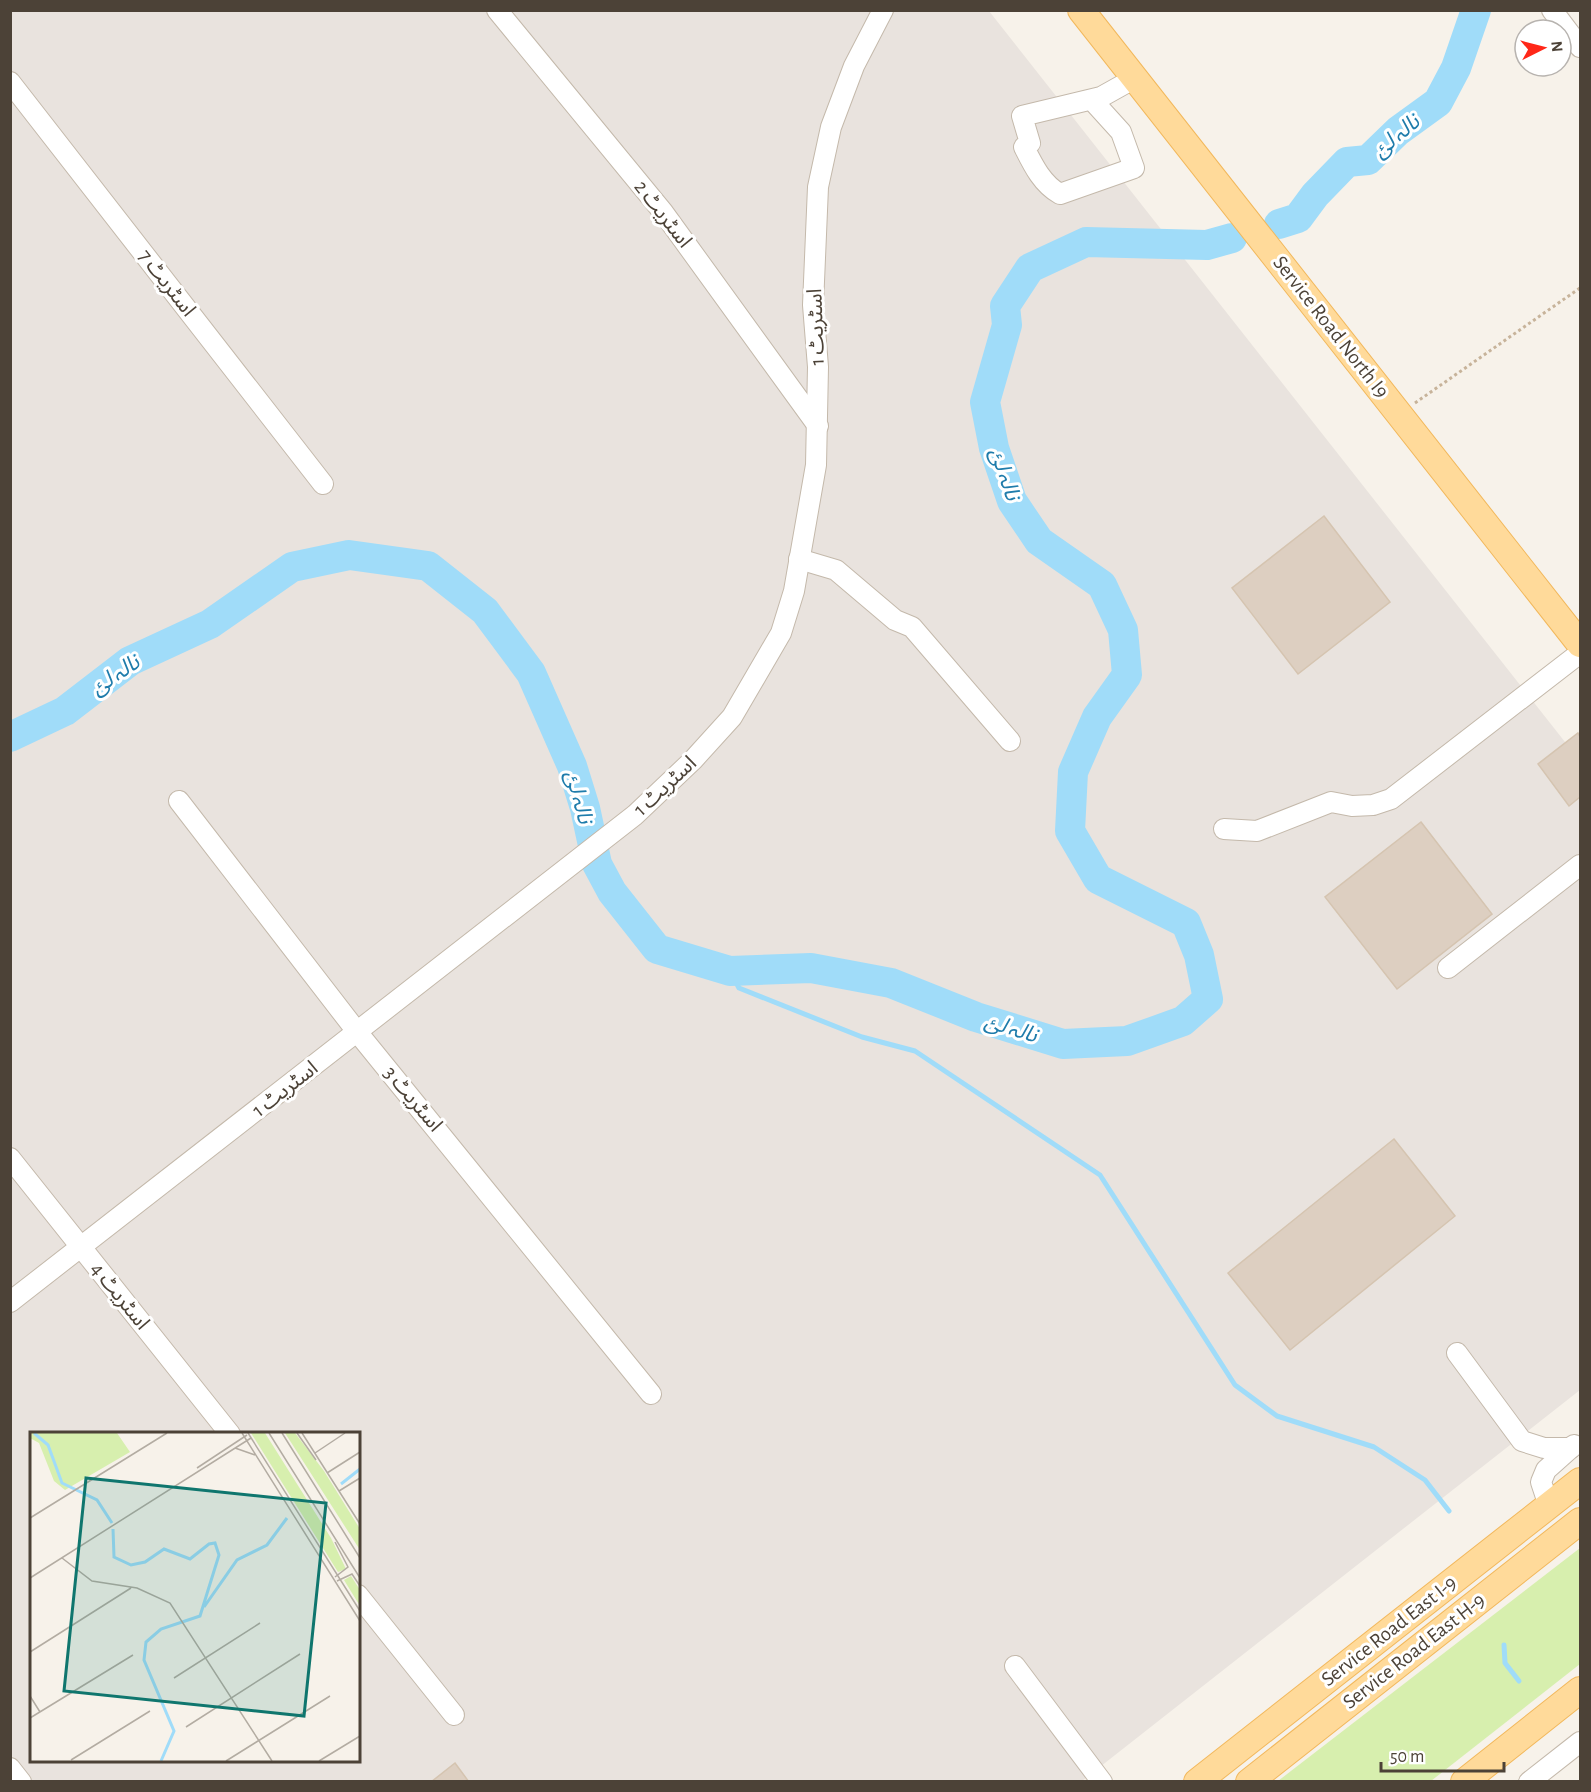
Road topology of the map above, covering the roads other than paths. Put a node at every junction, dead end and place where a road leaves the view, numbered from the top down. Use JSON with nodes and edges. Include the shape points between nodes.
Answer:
{"nodes":[{"id":1,"x":497,"y":10,"type":"edge"},
{"id":2,"x":884,"y":10,"type":"edge"},
{"id":3,"x":1081,"y":10,"type":"edge"},
{"id":4,"x":1552,"y":10,"type":"edge"},
{"id":5,"x":1581,"y":47,"type":"edge"},
{"id":6,"x":1135,"y":78,"type":"junction"},
{"id":7,"x":10,"y":82,"type":"edge"},
{"id":8,"x":1092,"y":100,"type":"junction"},
{"id":9,"x":818,"y":426,"type":"junction"},
{"id":10,"x":323,"y":484,"type":"dead end"},
{"id":11,"x":799,"y":559,"type":"junction"},
{"id":12,"x":1581,"y":644,"type":"edge"},
{"id":13,"x":1581,"y":653,"type":"edge"},
{"id":14,"x":1010,"y":741,"type":"dead end"},
{"id":15,"x":180,"y":801,"type":"dead end"},
{"id":16,"x":1224,"y":829,"type":"dead end"},
{"id":17,"x":1581,"y":866,"type":"edge"},
{"id":18,"x":1448,"y":968,"type":"dead end"},
{"id":19,"x":358,"y":1033,"type":"junction"},
{"id":20,"x":10,"y":1158,"type":"edge"},
{"id":21,"x":81,"y":1247,"type":"junction"},
{"id":22,"x":10,"y":1302,"type":"edge"},
{"id":23,"x":1457,"y":1353,"type":"dead end"},
{"id":24,"x":651,"y":1394,"type":"dead end"},
{"id":25,"x":228,"y":1432,"type":"edge"},
{"id":26,"x":1522,"y":1442,"type":"junction"},
{"id":27,"x":1576,"y":1444,"type":"edge"},
{"id":28,"x":1581,"y":1480,"type":"edge"},
{"id":29,"x":1545,"y":1494,"type":"junction"},
{"id":30,"x":1581,"y":1521,"type":"edge"},
{"id":31,"x":360,"y":1598,"type":"edge"},
{"id":32,"x":1015,"y":1666,"type":"dead end"},
{"id":33,"x":1581,"y":1690,"type":"edge"},
{"id":34,"x":454,"y":1715,"type":"dead end"},
{"id":35,"x":1581,"y":1742,"type":"edge"},
{"id":36,"x":10,"y":1768,"type":"edge"},
{"id":37,"x":21,"y":1782,"type":"edge"},
{"id":38,"x":1102,"y":1782,"type":"edge"},
{"id":39,"x":1197,"y":1782,"type":"edge"},
{"id":40,"x":1249,"y":1782,"type":"edge"},
{"id":41,"x":1464,"y":1782,"type":"edge"},
{"id":42,"x":1529,"y":1782,"type":"edge"}],
"edges":[{"from":1,"to":9,"type":"street","name":"اسٹریٹ 2","via":[[663,212]]},
{"from":2,"to":9,"type":"street","name":"اسٹریٹ 1","via":[[854,66],[831,127],[818,187],[813,305]]},
{"from":3,"to":6,"type":"main road","name":"Service Road North I9"},
{"from":4,"to":5,"type":"street"},
{"from":6,"to":8,"type":"street"},
{"from":6,"to":12,"type":"main road","name":"Service Road North I9"},
{"from":7,"to":10,"type":"street","name":"اسٹریٹ 7"},
{"from":8,"to":8,"type":"street","via":[[1022,116],[1030,143],[1024,147],[1036,171],[1050,189],[1060,194],[1134,168],[1122,132]]},
{"from":9,"to":11,"type":"street","name":"اسٹریٹ 1","via":[[816,465]]},
{"from":11,"to":14,"type":"street","via":[[836,570],[895,620],[912,627]]},
{"from":11,"to":19,"type":"street","name":"اسٹریٹ 1","via":[[781,633],[737,708],[693,760],[635,815]]},
{"from":13,"to":16,"type":"street","via":[[1391,799],[1373,805],[1331,802],[1257,831]]},
{"from":15,"to":19,"type":"street","name":"اسٹریٹ 3"},
{"from":17,"to":18,"type":"street"},
{"from":19,"to":21,"type":"street","name":"اسٹریٹ 1"},
{"from":19,"to":24,"type":"street","name":"اسٹریٹ 3"},
{"from":20,"to":21,"type":"street","name":"اسٹریٹ 4"},
{"from":21,"to":22,"type":"street","name":"اسٹریٹ 1"},
{"from":21,"to":25,"type":"street","name":"اسٹریٹ 4"},
{"from":23,"to":26,"type":"street"},
{"from":26,"to":27,"type":"street","via":[[1544,1448]]},
{"from":26,"to":29,"type":"street"},
{"from":27,"to":29,"type":"street","via":[[1546,1470]]},
{"from":28,"to":29,"type":"main road","name":"Service Road East I-9"},
{"from":29,"to":39,"type":"main road","name":"Service Road East I-9"},
{"from":30,"to":40,"type":"main road","name":"Service Road East H-9"},
{"from":31,"to":34,"type":"street"},
{"from":32,"to":38,"type":"street"},
{"from":33,"to":41,"type":"main road"},
{"from":35,"to":42,"type":"street"},
{"from":36,"to":37,"type":"street"}]}
